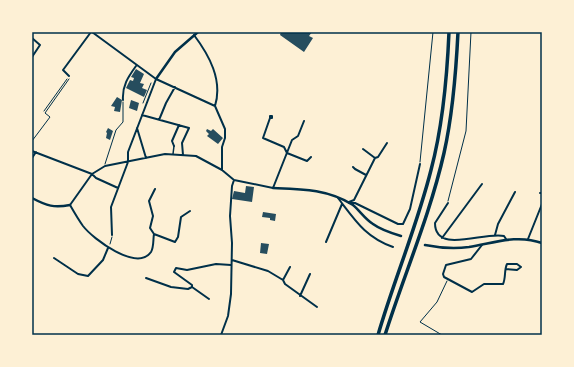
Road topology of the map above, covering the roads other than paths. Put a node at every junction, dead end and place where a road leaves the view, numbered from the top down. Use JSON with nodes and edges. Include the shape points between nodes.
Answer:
{"nodes":[{"id":1,"x":92,"y":32,"type":"edge"},
{"id":2,"x":198,"y":32,"type":"edge"},
{"id":3,"x":448,"y":32,"type":"edge"},
{"id":4,"x":458,"y":32,"type":"edge"},
{"id":5,"x":194,"y":35,"type":"junction"},
{"id":6,"x":32,"y":38,"type":"edge"},
{"id":7,"x":32,"y":57,"type":"edge"},
{"id":8,"x":136,"y":66,"type":"junction"},
{"id":9,"x":69,"y":76,"type":"road end"},
{"id":10,"x":156,"y":79,"type":"junction"},
{"id":11,"x":175,"y":88,"type":"junction"},
{"id":12,"x":123,"y":100,"type":"road end"},
{"id":13,"x":215,"y":106,"type":"junction"},
{"id":14,"x":142,"y":114,"type":"junction"},
{"id":15,"x":270,"y":118,"type":"dead end"},
{"id":16,"x":159,"y":120,"type":"junction"},
{"id":17,"x":304,"y":121,"type":"dead end"},
{"id":18,"x":180,"y":125,"type":"junction"},
{"id":19,"x":137,"y":128,"type":"junction"},
{"id":20,"x":387,"y":142,"type":"dead end"},
{"id":21,"x":174,"y":146,"type":"joint"},
{"id":22,"x":363,"y":149,"type":"dead end"},
{"id":23,"x":32,"y":151,"type":"edge"},
{"id":24,"x":36,"y":152,"type":"junction"},
{"id":25,"x":287,"y":153,"type":"junction"},
{"id":26,"x":173,"y":155,"type":"junction"},
{"id":27,"x":184,"y":155,"type":"junction"},
{"id":28,"x":311,"y":157,"type":"dead end"},
{"id":29,"x":32,"y":158,"type":"edge"},
{"id":30,"x":146,"y":158,"type":"junction"},
{"id":31,"x":374,"y":158,"type":"junction"},
{"id":32,"x":128,"y":162,"type":"junction"},
{"id":33,"x":420,"y":164,"type":"road end"},
{"id":34,"x":353,"y":167,"type":"dead end"},
{"id":35,"x":222,"y":170,"type":"junction"},
{"id":36,"x":92,"y":174,"type":"junction"},
{"id":37,"x":366,"y":175,"type":"junction"},
{"id":38,"x":234,"y":180,"type":"junction"},
{"id":39,"x":482,"y":184,"type":"dead end"},
{"id":40,"x":118,"y":188,"type":"junction"},
{"id":41,"x":273,"y":188,"type":"junction"},
{"id":42,"x":155,"y":189,"type":"dead end"},
{"id":43,"x":514,"y":192,"type":"dead end"},
{"id":44,"x":337,"y":197,"type":"junction"},
{"id":45,"x":32,"y":198,"type":"edge"},
{"id":46,"x":348,"y":203,"type":"junction"},
{"id":47,"x":448,"y":203,"type":"road end"},
{"id":48,"x":342,"y":204,"type":"junction"},
{"id":49,"x":542,"y":204,"type":"edge"},
{"id":50,"x":70,"y":205,"type":"junction"},
{"id":51,"x":190,"y":211,"type":"dead end"},
{"id":52,"x":154,"y":234,"type":"junction"},
{"id":53,"x":112,"y":235,"type":"road end"},
{"id":54,"x":495,"y":235,"type":"junction"},
{"id":55,"x":401,"y":236,"type":"dead end"},
{"id":56,"x":442,"y":238,"type":"junction"},
{"id":57,"x":528,"y":238,"type":"junction"},
{"id":58,"x":506,"y":239,"type":"junction"},
{"id":59,"x":326,"y":242,"type":"dead end"},
{"id":60,"x":542,"y":243,"type":"edge"},
{"id":61,"x":425,"y":244,"type":"dead end"},
{"id":62,"x":483,"y":244,"type":"junction"},
{"id":63,"x":393,"y":247,"type":"dead end"},
{"id":64,"x":108,"y":248,"type":"junction"},
{"id":65,"x":54,"y":258,"type":"dead end"},
{"id":66,"x":232,"y":260,"type":"junction"},
{"id":67,"x":231,"y":265,"type":"junction"},
{"id":68,"x":290,"y":267,"type":"dead end"},
{"id":69,"x":506,"y":269,"type":"junction"},
{"id":70,"x":310,"y":274,"type":"dead end"},
{"id":71,"x":146,"y":278,"type":"dead end"},
{"id":72,"x":283,"y":280,"type":"junction"},
{"id":73,"x":192,"y":287,"type":"junction"},
{"id":74,"x":300,"y":296,"type":"junction"},
{"id":75,"x":209,"y":299,"type":"dead end"},
{"id":76,"x":317,"y":307,"type":"dead end"},
{"id":77,"x":221,"y":335,"type":"edge"},
{"id":78,"x":378,"y":335,"type":"edge"},
{"id":79,"x":385,"y":335,"type":"edge"}],
"edges":[{"from":1,"to":8,"type":"street"},
{"from":1,"to":9,"type":"street","via":[[63,70]]},
{"from":2,"to":5,"type":"street"},
{"from":3,"to":78,"type":"highway","via":[[444,99],[435,153],[425,192]]},
{"from":4,"to":79,"type":"highway","via":[[452,103],[444,154]]},
{"from":5,"to":10,"type":"street","via":[[174,52]]},
{"from":5,"to":13,"type":"street","via":[[211,60],[218,95]]},
{"from":6,"to":7,"type":"street","via":[[40,46]]},
{"from":8,"to":10,"type":"street"},
{"from":8,"to":12,"type":"street","via":[[126,81]]},
{"from":10,"to":11,"type":"street"},
{"from":10,"to":14,"type":"street"},
{"from":11,"to":13,"type":"street"},
{"from":11,"to":16,"type":"street"},
{"from":13,"to":35,"type":"street","via":[[225,129]]},
{"from":14,"to":16,"type":"street"},
{"from":14,"to":19,"type":"street"},
{"from":15,"to":25,"type":"street","via":[[263,138],[284,147]]},
{"from":16,"to":18,"type":"street"},
{"from":17,"to":25,"type":"street"},
{"from":18,"to":21,"type":"street","via":[[172,141]]},
{"from":18,"to":27,"type":"street","via":[[189,128],[182,143]]},
{"from":19,"to":30,"type":"street"},
{"from":19,"to":32,"type":"street","via":[[128,152]]},
{"from":20,"to":31,"type":"street","via":[[378,157]]},
{"from":21,"to":26,"type":"street"},
{"from":22,"to":31,"type":"street"},
{"from":23,"to":24,"type":"street"},
{"from":24,"to":29,"type":"street"},
{"from":24,"to":36,"type":"street"},
{"from":25,"to":28,"type":"street","via":[[307,161]]},
{"from":25,"to":41,"type":"street"},
{"from":26,"to":27,"type":"street"},
{"from":26,"to":30,"type":"street"},
{"from":27,"to":35,"type":"street","via":[[196,156]]},
{"from":30,"to":32,"type":"street"},
{"from":31,"to":37,"type":"street"},
{"from":32,"to":36,"type":"street","via":[[105,166]]},
{"from":32,"to":40,"type":"street"},
{"from":33,"to":46,"type":"street","via":[[410,209],[403,224],[398,224],[355,203]]},
{"from":34,"to":37,"type":"street"},
{"from":35,"to":38,"type":"street"},
{"from":36,"to":40,"type":"street"},
{"from":36,"to":50,"type":"street"},
{"from":37,"to":46,"type":"street","via":[[354,200]]},
{"from":38,"to":41,"type":"street"},
{"from":38,"to":66,"type":"street","via":[[230,216]]},
{"from":39,"to":56,"type":"street"},
{"from":40,"to":53,"type":"street","via":[[111,207]]},
{"from":41,"to":44,"type":"street","via":[[316,190]]},
{"from":42,"to":52,"type":"street","via":[[149,201],[153,216],[150,228]]},
{"from":43,"to":54,"type":"street"},
{"from":44,"to":46,"type":"street"},
{"from":44,"to":48,"type":"street"},
{"from":45,"to":50,"type":"street","via":[[57,207]]},
{"from":46,"to":55,"type":"street","via":[[373,225]]},
{"from":47,"to":56,"type":"street","via":[[435,223],[436,232]]},
{"from":48,"to":59,"type":"street"},
{"from":48,"to":63,"type":"street","via":[[372,238]]},
{"from":49,"to":57,"type":"street"},
{"from":50,"to":64,"type":"street","via":[[86,229]]},
{"from":51,"to":52,"type":"street","via":[[181,217],[175,242]]},
{"from":52,"to":64,"type":"street","via":[[151,251],[145,257],[129,258]]},
{"from":54,"to":56,"type":"street","via":[[450,241]]},
{"from":54,"to":58,"type":"street","via":[[504,236]]},
{"from":57,"to":58,"type":"street"},
{"from":57,"to":60,"type":"street"},
{"from":58,"to":62,"type":"street"},
{"from":61,"to":62,"type":"street","via":[[454,248]]},
{"from":62,"to":69,"type":"street","via":[[471,259],[446,265],[444,277],[472,292],[484,284],[503,284]]},
{"from":64,"to":65,"type":"street","via":[[103,260],[88,276],[78,274]]},
{"from":66,"to":67,"type":"street"},
{"from":66,"to":72,"type":"street","via":[[268,271]]},
{"from":67,"to":73,"type":"street","via":[[216,264],[187,270],[176,268],[174,272],[190,282]]},
{"from":67,"to":77,"type":"street","via":[[230,306]]},
{"from":68,"to":72,"type":"street"},
{"from":69,"to":69,"type":"street","via":[[506,265],[509,264],[521,267],[517,270]]},
{"from":70,"to":74,"type":"street"},
{"from":71,"to":73,"type":"street","via":[[167,286],[188,289]]},
{"from":72,"to":74,"type":"street"},
{"from":73,"to":75,"type":"street"},
{"from":74,"to":76,"type":"street"}]}
